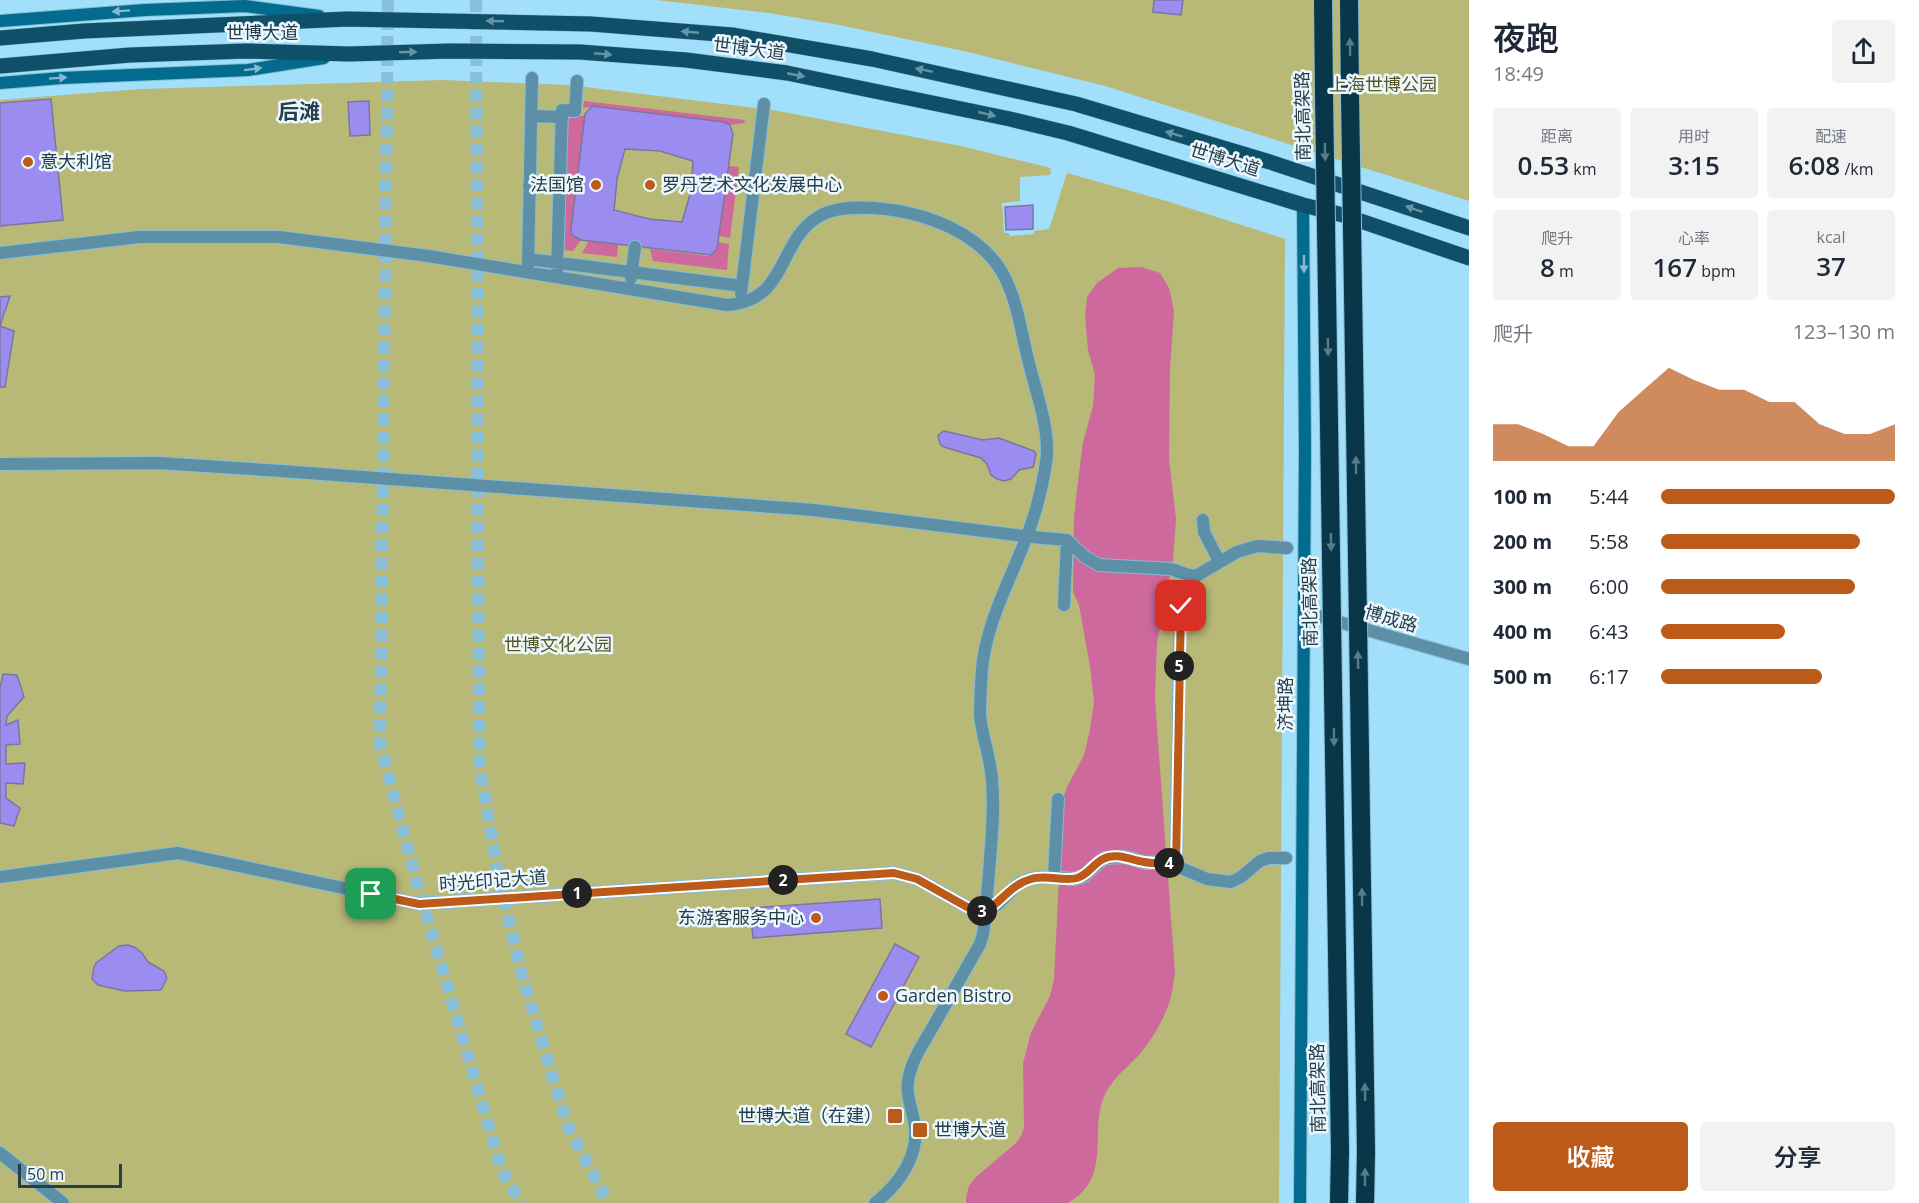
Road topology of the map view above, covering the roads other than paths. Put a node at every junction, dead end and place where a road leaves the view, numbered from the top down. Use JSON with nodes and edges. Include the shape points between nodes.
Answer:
{"nodes":[{"id":1,"x":1323,"y":0,"type":"edge"},
{"id":2,"x":1349,"y":0,"type":"edge"},
{"id":3,"x":347,"y":19,"type":"junction"},
{"id":4,"x":0,"y":21,"type":"edge"},
{"id":5,"x":0,"y":38,"type":"edge"},
{"id":6,"x":349,"y":54,"type":"junction"},
{"id":7,"x":0,"y":66,"type":"edge"},
{"id":8,"x":532,"y":78,"type":"dead end"},
{"id":9,"x":577,"y":81,"type":"dead end"},
{"id":10,"x":0,"y":83,"type":"edge"},
{"id":11,"x":764,"y":104,"type":"dead end"},
{"id":12,"x":531,"y":116,"type":"junction"},
{"id":13,"x":562,"y":117,"type":"junction"},
{"id":14,"x":529,"y":185,"type":"junction"},
{"id":15,"x":560,"y":185,"type":"junction"},
{"id":16,"x":1303,"y":205,"type":"junction"},
{"id":17,"x":1469,"y":228,"type":"edge"},
{"id":18,"x":635,"y":247,"type":"dead end"},
{"id":19,"x":0,"y":254,"type":"edge"},
{"id":20,"x":1469,"y":258,"type":"edge"},
{"id":21,"x":528,"y":259,"type":"junction"},
{"id":22,"x":558,"y":264,"type":"junction"},
{"id":23,"x":528,"y":273,"type":"junction"},
{"id":24,"x":632,"y":273,"type":"junction"},
{"id":25,"x":556,"y":278,"type":"junction"},
{"id":26,"x":742,"y":286,"type":"junction"},
{"id":27,"x":629,"y":289,"type":"junction"},
{"id":28,"x":740,"y":304,"type":"junction"},
{"id":29,"x":0,"y":464,"type":"edge"},
{"id":30,"x":1203,"y":520,"type":"dead end"},
{"id":31,"x":1026,"y":536,"type":"junction"},
{"id":32,"x":1067,"y":540,"type":"junction"},
{"id":33,"x":1287,"y":548,"type":"dead end"},
{"id":34,"x":1219,"y":561,"type":"junction"},
{"id":35,"x":1196,"y":576,"type":"junction"},
{"id":36,"x":1064,"y":605,"type":"dead end"},
{"id":37,"x":1304,"y":612,"type":"junction"},
{"id":38,"x":1469,"y":659,"type":"edge"},
{"id":39,"x":1058,"y":799,"type":"dead end"},
{"id":40,"x":1286,"y":858,"type":"dead end"},
{"id":41,"x":1176,"y":866,"type":"junction"},
{"id":42,"x":0,"y":876,"type":"edge"},
{"id":43,"x":1054,"y":877,"type":"junction"},
{"id":44,"x":986,"y":911,"type":"junction"},
{"id":45,"x":0,"y":1153,"type":"edge"},
{"id":46,"x":61,"y":1202,"type":"edge"},
{"id":47,"x":877,"y":1203,"type":"edge"},
{"id":48,"x":1300,"y":1203,"type":"edge"},
{"id":49,"x":1339,"y":1203,"type":"edge"},
{"id":50,"x":1365,"y":1203,"type":"edge"}],
"edges":[{"from":1,"to":49,"type":"highway","name":"南北高架路","one_way":true,"bridge":true},
{"from":50,"to":2,"type":"highway","one_way":true,"bridge":true},
{"from":3,"to":4,"type":"street","one_way":true,"via":[[245,6]]},
{"from":3,"to":5,"type":"main road","name":"世博大道"},
{"from":17,"to":3,"type":"main road","name":"世博大道","one_way":true,"via":[[1076,104],[872,59],[732,35],[591,24]]},
{"from":6,"to":7,"type":"main road","name":"世博大道","via":[[246,51],[130,55]]},
{"from":10,"to":6,"type":"street","one_way":true,"via":[[248,70]]},
{"from":6,"to":16,"type":"main road","name":"世博大道","one_way":true,"via":[[580,52],[787,73],[1068,133]]},
{"from":8,"to":12,"type":"street"},
{"from":9,"to":13,"type":"street","via":[[575,111],[562,110]]},
{"from":11,"to":26,"type":"street"},
{"from":12,"to":13,"type":"street"},
{"from":12,"to":14,"type":"street"},
{"from":13,"to":15,"type":"street"},
{"from":14,"to":15,"type":"street"},
{"from":14,"to":21,"type":"street"},
{"from":15,"to":22,"type":"street"},
{"from":16,"to":20,"type":"main road","name":"世博大道"},
{"from":16,"to":37,"type":"street","name":"济坤路","one_way":true},
{"from":18,"to":24,"type":"street"},
{"from":19,"to":23,"type":"street","via":[[139,237],[279,237]]},
{"from":21,"to":22,"type":"street"},
{"from":21,"to":23,"type":"street"},
{"from":22,"to":24,"type":"street"},
{"from":22,"to":25,"type":"street"},
{"from":23,"to":25,"type":"street"},
{"from":24,"to":26,"type":"street"},
{"from":24,"to":27,"type":"street"},
{"from":25,"to":27,"type":"street"},
{"from":26,"to":28,"type":"street"},
{"from":27,"to":28,"type":"street"},
{"from":28,"to":31,"type":"street","via":[[772,283],[806,226],[819,215],[841,208],[919,215],[971,240],[991,257],[1007,281],[1018,309],[1043,414],[1047,455],[1036,510]]},
{"from":29,"to":31,"type":"street","via":[[159,463],[237,468],[814,510]]},
{"from":30,"to":34,"type":"street","via":[[1204,532]]},
{"from":31,"to":32,"type":"street"},
{"from":31,"to":44,"type":"street","via":[[991,629],[982,667],[980,716],[992,780],[993,830]]},
{"from":32,"to":35,"type":"street","via":[[1099,565],[1171,569]]},
{"from":32,"to":36,"type":"street"},
{"from":33,"to":34,"type":"street","via":[[1257,546]]},
{"from":34,"to":35,"type":"street"},
{"from":35,"to":41,"type":"street","via":[[1180,613]]},
{"from":37,"to":38,"type":"street","name":"博成路"},
{"from":37,"to":48,"type":"street","name":"济坤路"},
{"from":39,"to":43,"type":"street"},
{"from":40,"to":41,"type":"street","via":[[1260,861],[1231,882],[1207,879]]},
{"from":41,"to":43,"type":"street","via":[[1125,857],[1104,858],[1084,876]]},
{"from":42,"to":44,"type":"street","name":"时光印记大道","via":[[178,852],[419,904],[894,873],[917,879],[967,907]]},
{"from":43,"to":44,"type":"street","via":[[1032,878],[1018,884]]},
{"from":44,"to":47,"type":"street","via":[[980,944],[913,1062],[906,1091],[916,1135],[910,1164]]},
{"from":45,"to":46,"type":"street"}]}
